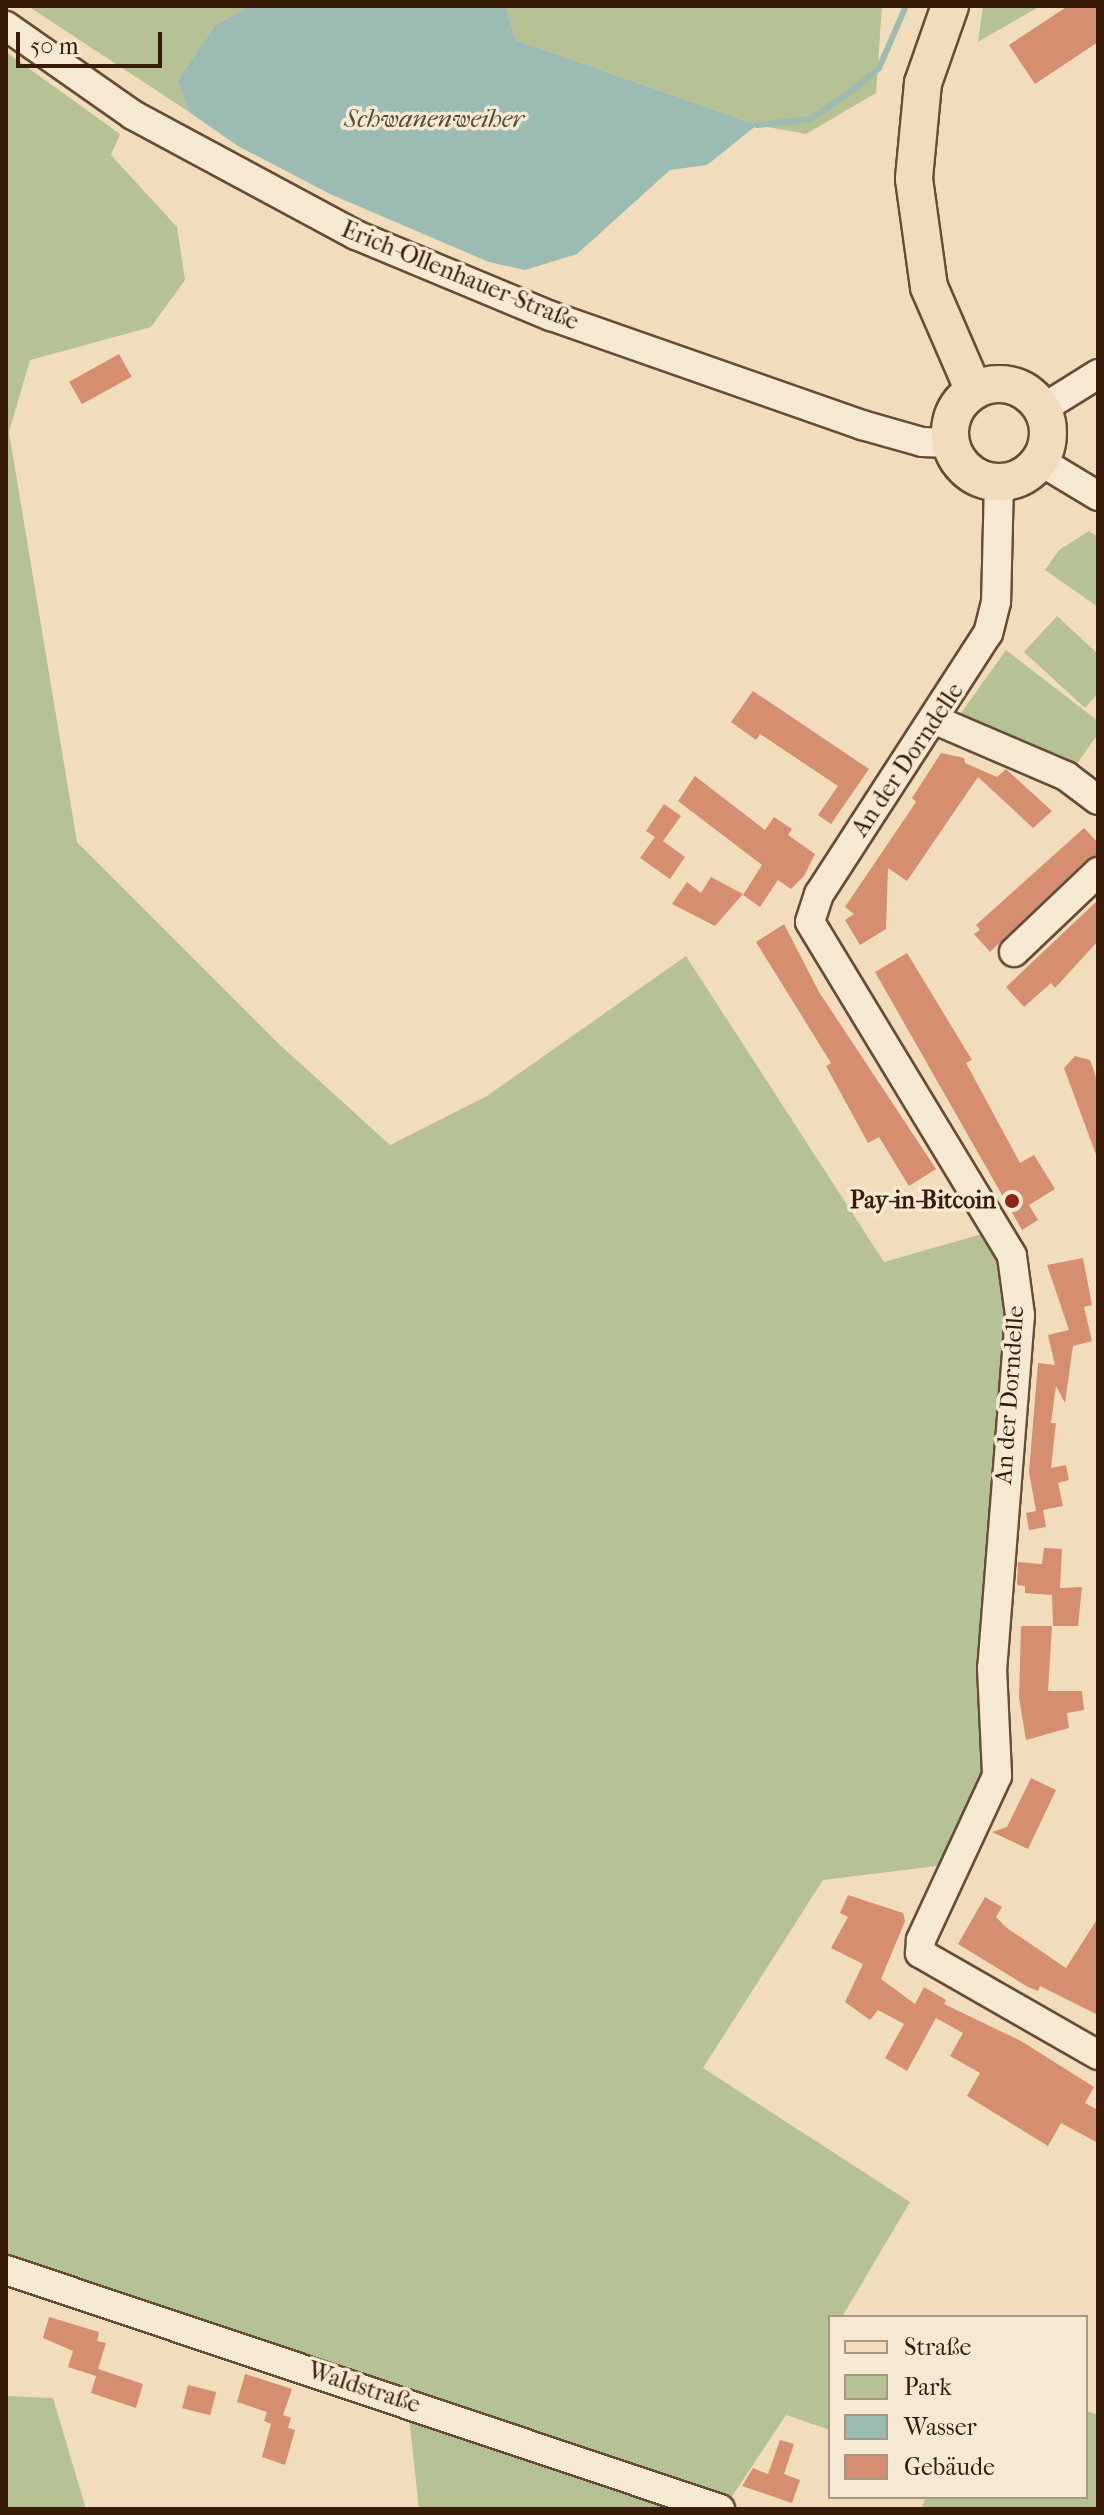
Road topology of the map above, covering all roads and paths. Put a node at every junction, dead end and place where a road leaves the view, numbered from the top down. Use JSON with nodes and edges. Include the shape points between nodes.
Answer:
{"nodes":[{"id":1,"x":950,"y":6,"type":"edge"},
{"id":2,"x":6,"y":26,"type":"edge"},
{"id":3,"x":1098,"y":374,"type":"edge"},
{"id":4,"x":974,"y":391,"type":"junction"},
{"id":5,"x":1042,"y":409,"type":"junction"},
{"id":6,"x":951,"y":443,"type":"junction"},
{"id":7,"x":1040,"y":461,"type":"junction"},
{"id":8,"x":999,"y":482,"type":"junction"},
{"id":9,"x":1098,"y":496,"type":"edge"},
{"id":10,"x":933,"y":719,"type":"junction"},
{"id":11,"x":1098,"y":800,"type":"edge"},
{"id":12,"x":1098,"y":872,"type":"edge"},
{"id":13,"x":1014,"y":952,"type":"dead end"},
{"id":14,"x":1098,"y":2055,"type":"edge"},
{"id":15,"x":6,"y":2270,"type":"edge"},
{"id":16,"x":720,"y":2509,"type":"edge"}],
"edges":[{"from":1,"to":4,"type":"main road","via":[[923,83],[914,179],[929,287]]},
{"from":2,"to":6,"type":"street","name":"Erich-Ollenhauer-Straße","via":[[133,115],[356,235],[551,316],[862,425],[922,442]]},
{"from":3,"to":5,"type":"street"},
{"from":4,"to":5,"type":"main road","via":[[1004,384],[1019,388]]},
{"from":4,"to":6,"type":"main road","via":[[954,414]]},
{"from":5,"to":7,"type":"main road","via":[[1048,435]]},
{"from":6,"to":8,"type":"main road","via":[[968,471]]},
{"from":7,"to":8,"type":"main road","via":[[1029,472]]},
{"from":7,"to":9,"type":"street"},
{"from":8,"to":10,"type":"street","name":"An der Dorndelle","via":[[996,602],[988,633]]},
{"from":10,"to":11,"type":"street","via":[[1066,776]]},
{"from":10,"to":14,"type":"street","name":"An der Dorndelle","via":[[819,894],[810,922],[1012,1256],[1020,1315],[992,1668],[997,1776],[921,1940],[920,1953]]},
{"from":12,"to":13,"type":"street"},
{"from":15,"to":16,"type":"street","name":"Waldstraße"}]}
